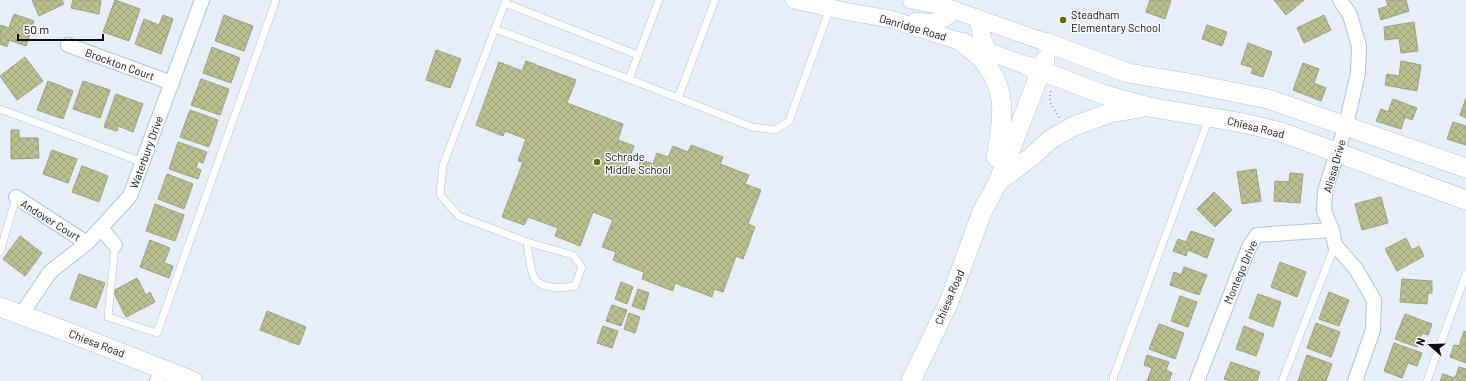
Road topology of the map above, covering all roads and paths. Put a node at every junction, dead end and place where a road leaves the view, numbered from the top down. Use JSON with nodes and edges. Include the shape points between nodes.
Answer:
{"nodes":[{"id":1,"x":202,"y":0,"type":"edge"},
{"id":2,"x":276,"y":0,"type":"edge"},
{"id":3,"x":659,"y":0,"type":"edge"},
{"id":4,"x":715,"y":0,"type":"edge"},
{"id":5,"x":794,"y":0,"type":"edge"},
{"id":6,"x":911,"y":0,"type":"edge"},
{"id":7,"x":1340,"y":0,"type":"edge"},
{"id":8,"x":505,"y":1,"type":"edge"},
{"id":9,"x":830,"y":8,"type":"junction"},
{"id":10,"x":955,"y":10,"type":"junction"},
{"id":11,"x":978,"y":18,"type":"junction"},
{"id":12,"x":890,"y":19,"type":"junction"},
{"id":13,"x":495,"y":29,"type":"junction"},
{"id":14,"x":962,"y":42,"type":"junction"},
{"id":15,"x":1045,"y":42,"type":"junction"},
{"id":16,"x":68,"y":45,"type":"dead end"},
{"id":17,"x":989,"y":52,"type":"junction"},
{"id":18,"x":638,"y":55,"type":"junction"},
{"id":19,"x":1035,"y":68,"type":"junction"},
{"id":20,"x":629,"y":79,"type":"junction"},
{"id":21,"x":172,"y":83,"type":"junction"},
{"id":22,"x":1051,"y":90,"type":"dead end"},
{"id":23,"x":678,"y":98,"type":"junction"},
{"id":24,"x":1149,"y":107,"type":"junction"},
{"id":25,"x":0,"y":109,"type":"edge"},
{"id":26,"x":1209,"y":117,"type":"junction"},
{"id":27,"x":1063,"y":124,"type":"dead end"},
{"id":28,"x":1346,"y":125,"type":"junction"},
{"id":29,"x":1337,"y":153,"type":"junction"},
{"id":30,"x":996,"y":157,"type":"junction"},
{"id":31,"x":142,"y":162,"type":"junction"},
{"id":32,"x":1466,"y":168,"type":"edge"},
{"id":33,"x":998,"y":182,"type":"junction"},
{"id":34,"x":16,"y":197,"type":"joint"},
{"id":35,"x":1466,"y":200,"type":"edge"},
{"id":36,"x":982,"y":212,"type":"junction"},
{"id":37,"x":100,"y":228,"type":"junction"},
{"id":38,"x":1332,"y":230,"type":"junction"},
{"id":39,"x":87,"y":242,"type":"junction"},
{"id":40,"x":527,"y":242,"type":"junction"},
{"id":41,"x":115,"y":245,"type":"joint"},
{"id":42,"x":1335,"y":245,"type":"junction"},
{"id":43,"x":0,"y":252,"type":"edge"},
{"id":44,"x":1466,"y":274,"type":"edge"},
{"id":45,"x":0,"y":307,"type":"edge"},
{"id":46,"x":21,"y":314,"type":"junction"},
{"id":47,"x":160,"y":375,"type":"edge"},
{"id":48,"x":193,"y":381,"type":"edge"},
{"id":49,"x":911,"y":381,"type":"edge"},
{"id":50,"x":1112,"y":381,"type":"edge"},
{"id":51,"x":1197,"y":381,"type":"edge"},
{"id":52,"x":1282,"y":381,"type":"edge"},
{"id":53,"x":1356,"y":381,"type":"edge"},
{"id":54,"x":1427,"y":381,"type":"edge"}],
"edges":[{"from":1,"to":21,"type":"street","name":"Waterbury Drive"},
{"from":2,"to":41,"type":"lane","via":[[157,333],[108,317]]},
{"from":3,"to":18,"type":"lane"},
{"from":4,"to":23,"type":"lane"},
{"from":5,"to":9,"type":"street","name":"Danridge Road"},
{"from":6,"to":10,"type":"street"},
{"from":7,"to":28,"type":"street","name":"Alissa Drive","via":[[1350,15],[1359,46],[1358,73]]},
{"from":8,"to":13,"type":"lane"},
{"from":8,"to":18,"type":"lane"},
{"from":9,"to":12,"type":"street","name":"Danridge Road"},
{"from":9,"to":23,"type":"lane","via":[[789,121],[774,130],[752,127]]},
{"from":10,"to":11,"type":"street"},
{"from":10,"to":12,"type":"street","via":[[948,17],[933,23]]},
{"from":11,"to":15,"type":"street"},
{"from":11,"to":17,"type":"street","via":[[983,43]]},
{"from":12,"to":14,"type":"street","name":"Danridge Road"},
{"from":13,"to":20,"type":"lane"},
{"from":13,"to":40,"type":"lane","via":[[443,165],[440,195],[459,216]]},
{"from":14,"to":17,"type":"street","name":"Danridge Road"},
{"from":14,"to":30,"type":"main road","via":[[984,62],[994,76],[999,90],[1003,118]]},
{"from":15,"to":19,"type":"main road","name":"Chiesa Road"},
{"from":15,"to":28,"type":"main road","via":[[1128,73],[1268,99]]},
{"from":16,"to":21,"type":"street","name":"Brockton Court"},
{"from":17,"to":19,"type":"street","name":"Danridge Road"},
{"from":18,"to":20,"type":"lane"},
{"from":19,"to":24,"type":"main road","name":"Chiesa Road","via":[[1105,95]]},
{"from":19,"to":30,"type":"main road","name":"Chiesa Road"},
{"from":19,"to":33,"type":"main road","name":"Chiesa Road"},
{"from":20,"to":23,"type":"lane"},
{"from":21,"to":31,"type":"street","name":"Waterbury Drive"},
{"from":22,"to":27,"type":"path","via":[[1050,101]]},
{"from":24,"to":26,"type":"main road","name":"Chiesa Road"},
{"from":24,"to":33,"type":"main road","via":[[1110,112],[1074,126],[1051,139]]},
{"from":25,"to":31,"type":"lane"},
{"from":26,"to":29,"type":"main road","name":"Chiesa Road","via":[[1280,132]]},
{"from":26,"to":50,"type":"lane"},
{"from":28,"to":29,"type":"street","name":"Alissa Drive"},
{"from":28,"to":32,"type":"main road"},
{"from":29,"to":35,"type":"main road","name":"Chiesa Road"},
{"from":29,"to":38,"type":"street","name":"Alissa Drive","via":[[1325,191],[1324,211]]},
{"from":30,"to":36,"type":"main road","name":"Chiesa Road","via":[[988,178]]},
{"from":31,"to":37,"type":"street","name":"Waterbury Drive","via":[[130,196]]},
{"from":33,"to":36,"type":"main road","name":"Chiesa Road"},
{"from":34,"to":39,"type":"street","name":"Andover Court"},
{"from":34,"to":43,"type":"lane"},
{"from":36,"to":49,"type":"main road","name":"Chiesa Road","via":[[949,302]]},
{"from":37,"to":39,"type":"street","name":"Waterbury Drive"},
{"from":37,"to":41,"type":"street"},
{"from":38,"to":42,"type":"street","name":"Alissa Drive"},
{"from":38,"to":51,"type":"street","name":"Montego Drive","via":[[1257,235],[1249,247]]},
{"from":39,"to":46,"type":"street","name":"Waterbury Drive","via":[[50,272]]},
{"from":40,"to":40,"type":"lane","via":[[534,277],[542,285],[564,288],[575,286],[582,267],[573,255]]},
{"from":42,"to":52,"type":"lane"},
{"from":42,"to":53,"type":"street","name":"Alissa Drive","via":[[1356,269],[1374,300],[1373,330]]},
{"from":44,"to":54,"type":"lane"},
{"from":45,"to":46,"type":"main road","name":"Chiesa Road"},
{"from":46,"to":47,"type":"main road","name":"Chiesa Road"},
{"from":47,"to":48,"type":"main road","name":"Chiesa Road"}]}
